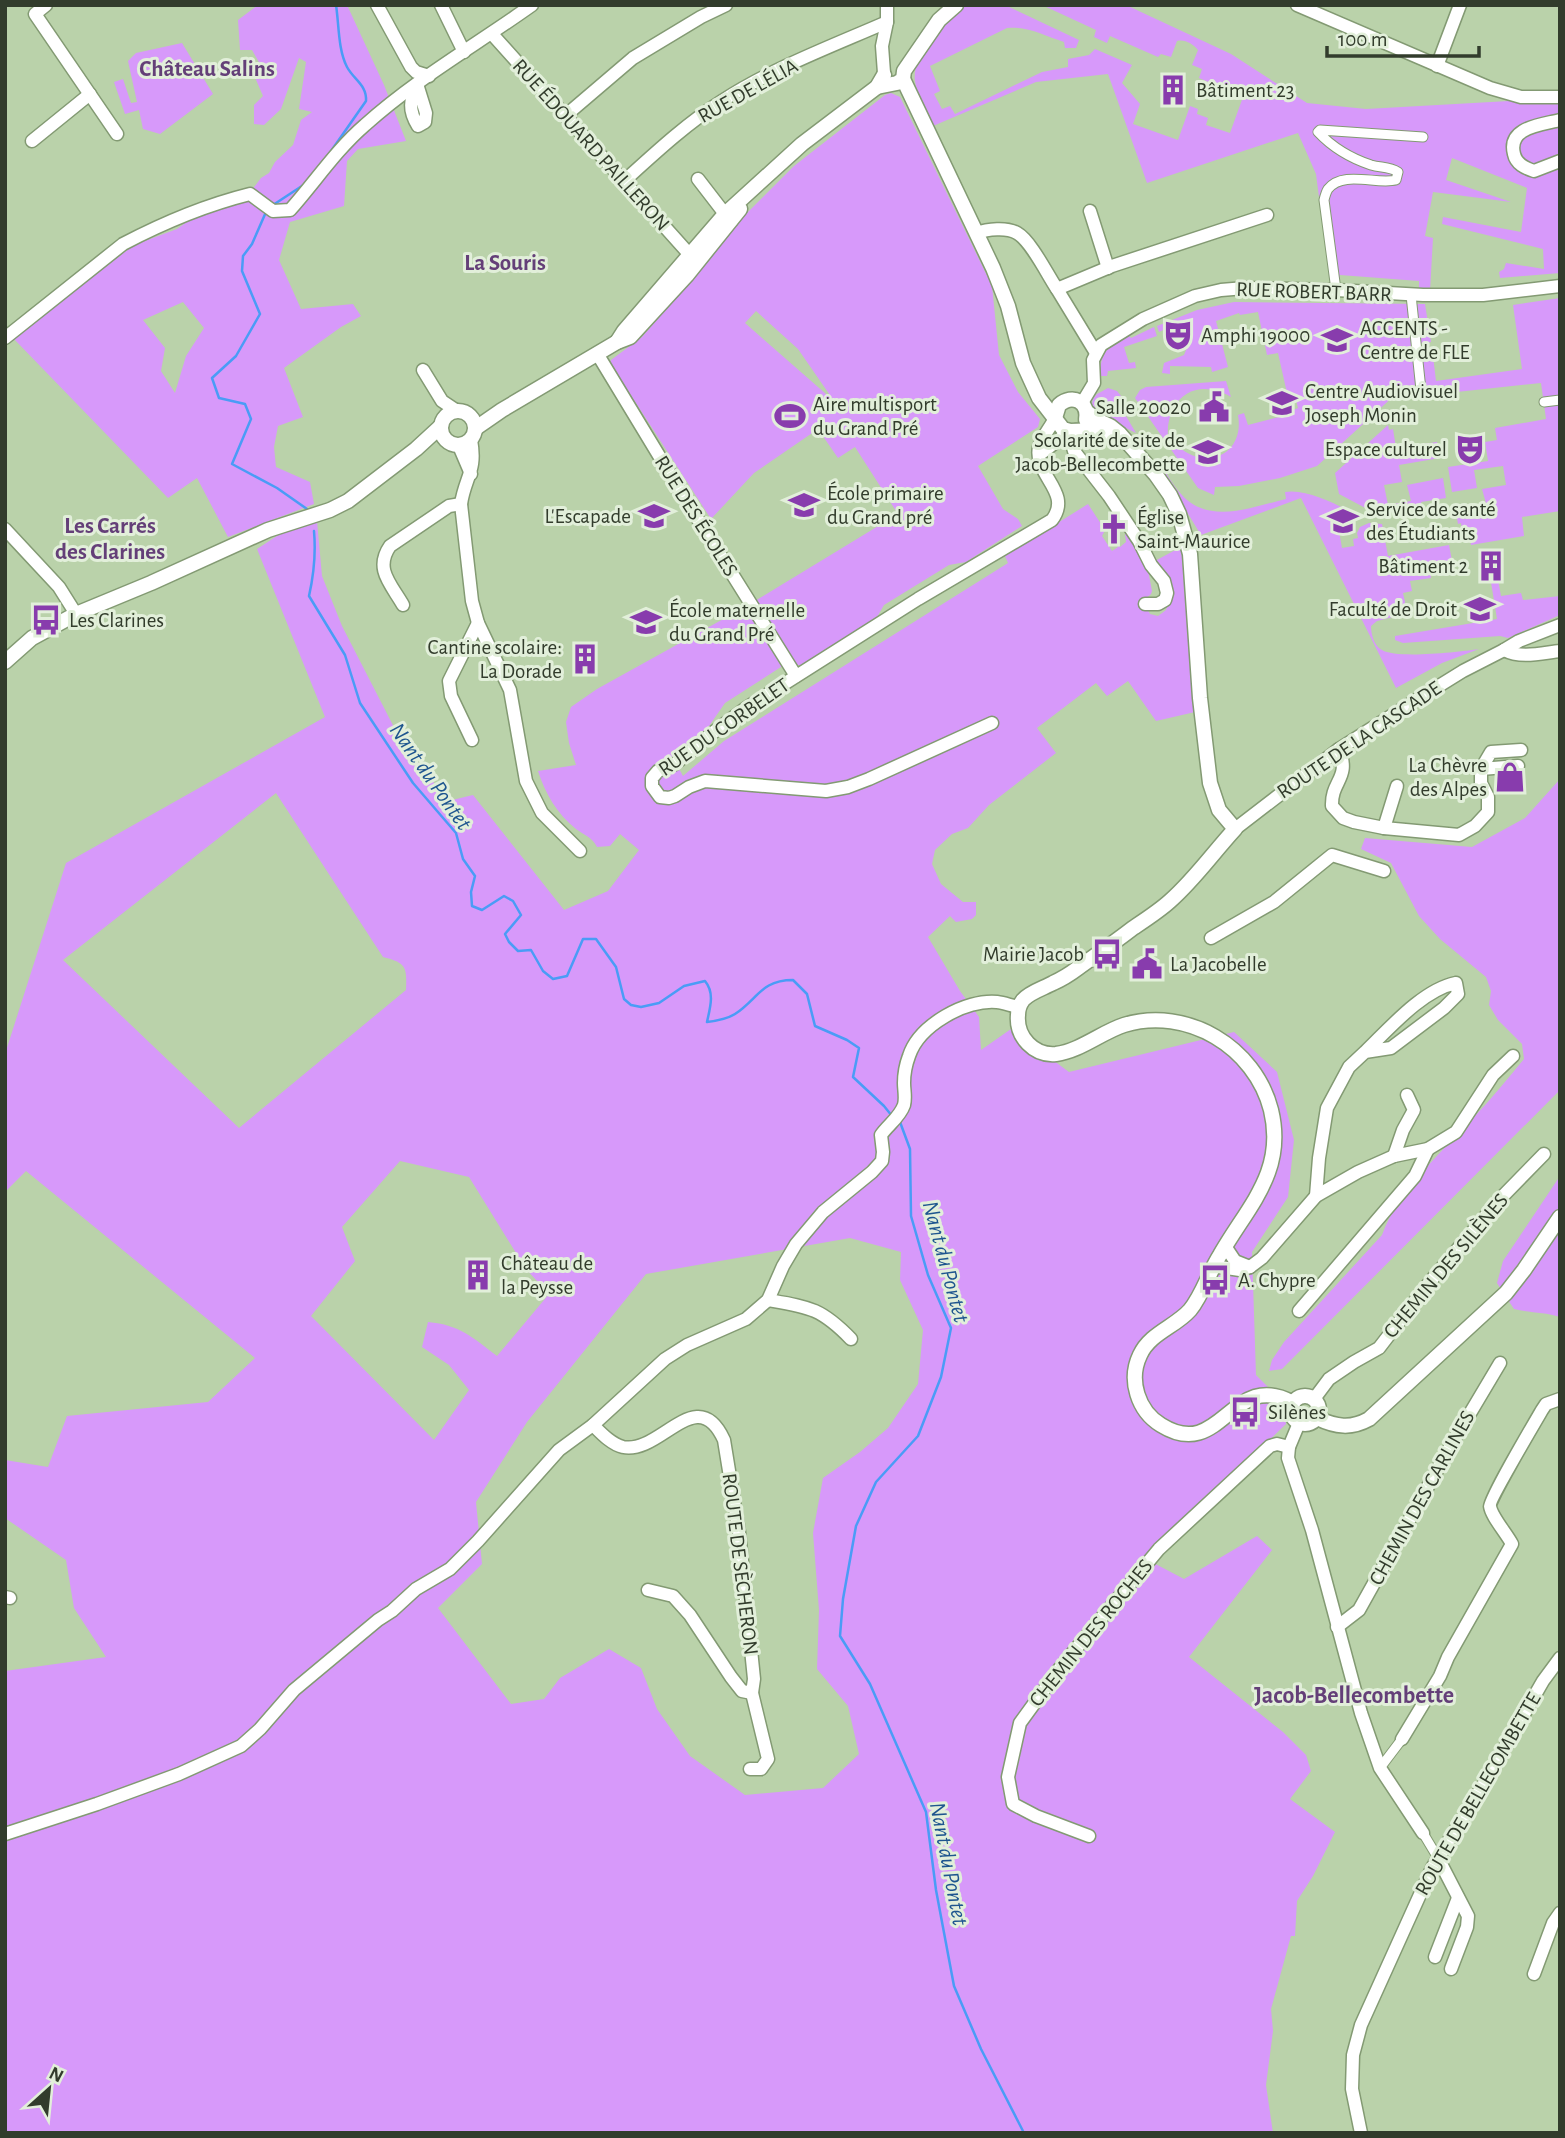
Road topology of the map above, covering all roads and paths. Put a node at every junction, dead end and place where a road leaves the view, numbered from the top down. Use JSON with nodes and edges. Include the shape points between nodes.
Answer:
{"nodes":[{"id":1,"x":377,"y":5,"type":"edge"},
{"id":2,"x":441,"y":5,"type":"edge"},
{"id":3,"x":532,"y":5,"type":"edge"},
{"id":4,"x":726,"y":5,"type":"edge"},
{"id":5,"x":887,"y":5,"type":"edge"},
{"id":6,"x":956,"y":5,"type":"edge"},
{"id":7,"x":1297,"y":5,"type":"edge"},
{"id":8,"x":1460,"y":5,"type":"edge"},
{"id":9,"x":41,"y":10,"type":"edge"},
{"id":10,"x":887,"y":22,"type":"junction"},
{"id":11,"x":492,"y":34,"type":"junction"},
{"id":12,"x":464,"y":52,"type":"junction"},
{"id":13,"x":1437,"y":66,"type":"junction"},
{"id":14,"x":894,"y":74,"type":"junction"},
{"id":15,"x":429,"y":76,"type":"junction"},
{"id":16,"x":90,"y":94,"type":"junction"},
{"id":17,"x":1560,"y":97,"type":"edge"},
{"id":18,"x":565,"y":116,"type":"junction"},
{"id":19,"x":1560,"y":120,"type":"edge"},
{"id":20,"x":117,"y":134,"type":"dead end"},
{"id":21,"x":1423,"y":136,"type":"dead end"},
{"id":22,"x":32,"y":141,"type":"dead end"},
{"id":23,"x":1560,"y":161,"type":"edge"},
{"id":24,"x":698,"y":179,"type":"dead end"},
{"id":25,"x":623,"y":182,"type":"junction"},
{"id":26,"x":1090,"y":211,"type":"dead end"},
{"id":27,"x":1266,"y":215,"type":"dead end"},
{"id":28,"x":728,"y":217,"type":"junction"},
{"id":29,"x":977,"y":233,"type":"junction"},
{"id":30,"x":690,"y":255,"type":"junction"},
{"id":31,"x":1108,"y":268,"type":"junction"},
{"id":32,"x":1560,"y":286,"type":"edge"},
{"id":33,"x":1057,"y":289,"type":"junction"},
{"id":34,"x":1336,"y":290,"type":"junction"},
{"id":35,"x":1411,"y":295,"type":"junction"},
{"id":36,"x":660,"y":306,"type":"junction"},
{"id":37,"x":5,"y":338,"type":"edge"},
{"id":38,"x":617,"y":342,"type":"junction"},
{"id":39,"x":1096,"y":352,"type":"junction"},
{"id":40,"x":598,"y":355,"type":"junction"},
{"id":41,"x":423,"y":370,"type":"dead end"},
{"id":42,"x":1027,"y":374,"type":"junction"},
{"id":43,"x":1421,"y":390,"type":"dead end"},
{"id":44,"x":1560,"y":400,"type":"edge"},
{"id":45,"x":442,"y":401,"type":"junction"},
{"id":46,"x":1062,"y":401,"type":"junction"},
{"id":47,"x":1544,"y":402,"type":"dead end"},
{"id":48,"x":1084,"y":407,"type":"junction"},
{"id":49,"x":502,"y":410,"type":"junction"},
{"id":50,"x":462,"y":412,"type":"junction"},
{"id":51,"x":1055,"y":418,"type":"junction"},
{"id":52,"x":442,"y":423,"type":"junction"},
{"id":53,"x":1073,"y":431,"type":"junction"},
{"id":54,"x":463,"y":439,"type":"junction"},
{"id":55,"x":1129,"y":446,"type":"junction"},
{"id":56,"x":416,"y":449,"type":"junction"},
{"id":57,"x":1039,"y":455,"type":"junction"},
{"id":58,"x":461,"y":504,"type":"junction"},
{"id":59,"x":5,"y":529,"type":"edge"},
{"id":60,"x":1145,"y":604,"type":"dead end"},
{"id":61,"x":403,"y":605,"type":"dead end"},
{"id":62,"x":76,"y":614,"type":"junction"},
{"id":63,"x":478,"y":623,"type":"junction"},
{"id":64,"x":1560,"y":625,"type":"edge"},
{"id":65,"x":1504,"y":650,"type":"junction"},
{"id":66,"x":1560,"y":651,"type":"edge"},
{"id":67,"x":5,"y":662,"type":"edge"},
{"id":68,"x":796,"y":676,"type":"junction"},
{"id":69,"x":992,"y":723,"type":"dead end"},
{"id":70,"x":472,"y":740,"type":"dead end"},
{"id":71,"x":1339,"y":749,"type":"junction"},
{"id":72,"x":1521,"y":750,"type":"dead end"},
{"id":73,"x":1518,"y":766,"type":"dead end"},
{"id":74,"x":1481,"y":769,"type":"junction"},
{"id":75,"x":1397,"y":786,"type":"dead end"},
{"id":76,"x":1384,"y":828,"type":"junction"},
{"id":77,"x":1235,"y":829,"type":"junction"},
{"id":78,"x":580,"y":851,"type":"dead end"},
{"id":79,"x":1384,"y":871,"type":"dead end"},
{"id":80,"x":1211,"y":938,"type":"dead end"},
{"id":81,"x":1019,"y":1007,"type":"junction"},
{"id":82,"x":1365,"y":1052,"type":"junction"},
{"id":83,"x":1513,"y":1056,"type":"dead end"},
{"id":84,"x":1407,"y":1095,"type":"dead end"},
{"id":85,"x":1428,"y":1149,"type":"junction"},
{"id":86,"x":1544,"y":1154,"type":"dead end"},
{"id":87,"x":1394,"y":1156,"type":"junction"},
{"id":88,"x":1316,"y":1196,"type":"junction"},
{"id":89,"x":1560,"y":1217,"type":"edge"},
{"id":90,"x":1225,"y":1246,"type":"junction"},
{"id":91,"x":1213,"y":1266,"type":"junction"},
{"id":92,"x":1250,"y":1267,"type":"junction"},
{"id":93,"x":768,"y":1300,"type":"junction"},
{"id":94,"x":1299,"y":1311,"type":"dead end"},
{"id":95,"x":851,"y":1339,"type":"dead end"},
{"id":96,"x":1500,"y":1363,"type":"dead end"},
{"id":97,"x":1314,"y":1399,"type":"junction"},
{"id":98,"x":1560,"y":1399,"type":"edge"},
{"id":99,"x":1293,"y":1403,"type":"junction"},
{"id":100,"x":1317,"y":1418,"type":"junction"},
{"id":101,"x":1299,"y":1423,"type":"junction"},
{"id":102,"x":593,"y":1424,"type":"junction"},
{"id":103,"x":1289,"y":1447,"type":"junction"},
{"id":104,"x":648,"y":1590,"type":"dead end"},
{"id":105,"x":1337,"y":1627,"type":"junction"},
{"id":106,"x":1560,"y":1658,"type":"edge"},
{"id":107,"x":752,"y":1693,"type":"junction"},
{"id":108,"x":1402,"y":1739,"type":"joint"},
{"id":109,"x":1380,"y":1768,"type":"junction"},
{"id":110,"x":750,"y":1769,"type":"dead end"},
{"id":111,"x":1423,"y":1833,"type":"joint"},
{"id":112,"x":5,"y":1834,"type":"edge"},
{"id":113,"x":1089,"y":1836,"type":"dead end"},
{"id":114,"x":1438,"y":1858,"type":"junction"},
{"id":115,"x":1458,"y":1898,"type":"junction"},
{"id":116,"x":1560,"y":1913,"type":"edge"},
{"id":117,"x":1434,"y":1956,"type":"dead end"},
{"id":118,"x":1451,"y":1969,"type":"dead end"},
{"id":119,"x":1534,"y":1974,"type":"dead end"},
{"id":120,"x":1361,"y":2133,"type":"edge"}],
"edges":[{"from":1,"to":15,"type":"street","via":[[411,67]]},
{"from":2,"to":12,"type":"street"},
{"from":3,"to":11,"type":"street"},
{"from":4,"to":18,"type":"street","via":[[634,58]]},
{"from":5,"to":10,"type":"street"},
{"from":6,"to":14,"type":"street"},
{"from":7,"to":13,"type":"street"},
{"from":8,"to":13,"type":"street"},
{"from":9,"to":16,"type":"street"},
{"from":10,"to":14,"type":"street","via":[[882,46]]},
{"from":10,"to":25,"type":"street","name":"RUE DE LÉLIA","via":[[724,100],[672,136]]},
{"from":11,"to":12,"type":"street"},
{"from":11,"to":18,"type":"street","name":"RUE ÉDOUARD PAILLERON"},
{"from":12,"to":15,"type":"street"},
{"from":13,"to":17,"type":"street","via":[[1521,97]]},
{"from":14,"to":28,"type":"street","via":[[802,144]]},
{"from":14,"to":29,"type":"street"},
{"from":15,"to":37,"type":"street","via":[[363,127],[290,210],[267,208],[250,194],[200,209],[123,244]]},
{"from":16,"to":20,"type":"street"},
{"from":16,"to":22,"type":"street"},
{"from":18,"to":25,"type":"street","name":"RUE ÉDOUARD PAILLERON"},
{"from":19,"to":23,"type":"street","via":[[1529,128],[1513,141],[1515,159],[1523,167],[1534,171]]},
{"from":21,"to":34,"type":"street","via":[[1318,132],[1340,152],[1398,172],[1396,180],[1347,179],[1328,189],[1324,200]]},
{"from":24,"to":28,"type":"street"},
{"from":25,"to":30,"type":"street","name":"RUE ÉDOUARD PAILLERON"},
{"from":26,"to":31,"type":"street"},
{"from":27,"to":31,"type":"street"},
{"from":28,"to":30,"type":"street"},
{"from":28,"to":36,"type":"street"},
{"from":29,"to":33,"type":"street","via":[[1016,232]]},
{"from":29,"to":42,"type":"street","via":[[1008,306]]},
{"from":30,"to":36,"type":"street","via":[[694,259],[662,296]]},
{"from":30,"to":38,"type":"street"},
{"from":31,"to":33,"type":"street"},
{"from":32,"to":35,"type":"street","name":"RUE ROBERT BARR","via":[[1483,295]]},
{"from":33,"to":39,"type":"street"},
{"from":34,"to":35,"type":"street","name":"RUE ROBERT BARR"},
{"from":34,"to":39,"type":"street","name":"RUE ROBERT BARR","via":[[1245,288],[1195,296],[1143,319]]},
{"from":35,"to":43,"type":"street"},
{"from":36,"to":38,"type":"street","via":[[630,337]]},
{"from":38,"to":40,"type":"street"},
{"from":39,"to":48,"type":"street","via":[[1094,383]]},
{"from":40,"to":49,"type":"street"},
{"from":40,"to":68,"type":"street","name":"RUE DES ÉCOLES"},
{"from":41,"to":45,"type":"street"},
{"from":42,"to":46,"type":"street"},
{"from":42,"to":51,"type":"street"},
{"from":44,"to":47,"type":"street"},
{"from":45,"to":50,"type":"street"},
{"from":45,"to":52,"type":"street"},
{"from":46,"to":48,"type":"street","via":[[1070,399]]},
{"from":46,"to":51,"type":"street"},
{"from":48,"to":53,"type":"street","via":[[1085,424]]},
{"from":48,"to":55,"type":"street"},
{"from":49,"to":50,"type":"street"},
{"from":49,"to":54,"type":"street"},
{"from":50,"to":52,"type":"street","via":[[450,413]]},
{"from":50,"to":54,"type":"street","via":[[475,421]]},
{"from":51,"to":53,"type":"street","via":[[1063,429]]},
{"from":51,"to":57,"type":"street","via":[[1039,445]]},
{"from":52,"to":54,"type":"street","via":[[442,435]]},
{"from":52,"to":56,"type":"street"},
{"from":53,"to":55,"type":"street","via":[[1099,430]]},
{"from":53,"to":57,"type":"street"},
{"from":53,"to":60,"type":"street","via":[[1073,451],[1109,496],[1164,581],[1165,600]]},
{"from":54,"to":56,"type":"street"},
{"from":54,"to":58,"type":"street","via":[[471,474]]},
{"from":55,"to":77,"type":"street","via":[[1170,495],[1186,536],[1210,783],[1219,810]]},
{"from":56,"to":62,"type":"street","via":[[330,510],[268,530]]},
{"from":57,"to":68,"type":"street","name":"RUE DU CORBELET","via":[[1058,498],[1052,520]]},
{"from":58,"to":61,"type":"street","via":[[449,506],[383,555],[383,570]]},
{"from":58,"to":63,"type":"street","via":[[467,577]]},
{"from":59,"to":62,"type":"street","via":[[59,587]]},
{"from":62,"to":67,"type":"street","via":[[32,638]]},
{"from":63,"to":70,"type":"street","via":[[449,681],[451,696]]},
{"from":63,"to":78,"type":"street","via":[[510,690],[529,788],[542,813]]},
{"from":64,"to":65,"type":"street","name":"ROUTE DE LA CASCADE"},
{"from":65,"to":66,"type":"street","via":[[1523,655]]},
{"from":65,"to":71,"type":"street","name":"ROUTE DE LA CASCADE"},
{"from":68,"to":69,"type":"street","name":"RUE DU CORBELET","via":[[675,764],[658,771],[652,786],[660,797],[705,782],[826,791],[869,779]]},
{"from":71,"to":76,"type":"street","via":[[1344,770],[1332,806],[1343,818]]},
{"from":71,"to":77,"type":"street","name":"ROUTE DE LA CASCADE"},
{"from":72,"to":74,"type":"street","via":[[1491,752]]},
{"from":73,"to":74,"type":"street"},
{"from":74,"to":76,"type":"street","via":[[1488,812],[1475,826],[1460,835]]},
{"from":75,"to":76,"type":"street"},
{"from":77,"to":81,"type":"street","via":[[1169,902],[1055,983],[1026,997]]},
{"from":79,"to":80,"type":"street","via":[[1332,855],[1274,902]]},
{"from":81,"to":90,"type":"street","via":[[1017,1019],[1024,1040],[1046,1054],[1059,1054],[1112,1029],[1150,1020],[1200,1029],[1226,1043],[1246,1062],[1270,1107],[1273,1155],[1259,1194]]},
{"from":81,"to":93,"type":"street","via":[[977,1004],[931,1024],[921,1035],[909,1054],[905,1103],[881,1135],[882,1161],[823,1212],[796,1244]]},
{"from":82,"to":82,"type":"street","via":[[1391,1048],[1458,993],[1456,983],[1443,986],[1406,1012]]},
{"from":82,"to":88,"type":"street","via":[[1349,1067],[1327,1108]]},
{"from":83,"to":85,"type":"street","via":[[1493,1075],[1456,1132]]},
{"from":84,"to":87,"type":"street","via":[[1413,1110]]},
{"from":85,"to":87,"type":"street"},
{"from":85,"to":94,"type":"street","via":[[1415,1176]]},
{"from":86,"to":97,"type":"street","name":"CHEMIN DES SILÈNES","via":[[1500,1199],[1379,1348],[1329,1379]]},
{"from":87,"to":88,"type":"street"},
{"from":88,"to":92,"type":"street"},
{"from":89,"to":100,"type":"street","via":[[1506,1293],[1369,1419],[1348,1427]]},
{"from":90,"to":91,"type":"street"},
{"from":90,"to":92,"type":"street","via":[[1235,1261]]},
{"from":91,"to":92,"type":"street"},
{"from":91,"to":99,"type":"street","via":[[1189,1311],[1141,1352],[1135,1372],[1141,1404],[1157,1423],[1189,1434],[1209,1429],[1252,1396],[1277,1395]]},
{"from":93,"to":95,"type":"street","via":[[820,1312]]},
{"from":93,"to":102,"type":"street","via":[[746,1319],[665,1359]]},
{"from":96,"to":105,"type":"street","name":"CHEMIN DES CARLINES","via":[[1359,1611]]},
{"from":97,"to":99,"type":"street","via":[[1303,1396]]},
{"from":97,"to":100,"type":"street","via":[[1319,1406]]},
{"from":98,"to":108,"type":"street","via":[[1546,1404],[1490,1501],[1512,1544]]},
{"from":99,"to":101,"type":"street","via":[[1293,1417]]},
{"from":100,"to":101,"type":"street"},
{"from":101,"to":103,"type":"street"},
{"from":102,"to":107,"type":"street","name":"ROUTE DE SÈCHERON","via":[[605,1437],[633,1448],[691,1417],[718,1426],[739,1532]]},
{"from":102,"to":112,"type":"street","via":[[559,1450],[450,1569],[416,1589],[294,1690],[241,1746],[179,1774]]},
{"from":103,"to":105,"type":"street","via":[[1288,1458]]},
{"from":103,"to":113,"type":"street","name":"CHEMIN DES ROCHES","via":[[1270,1446],[1159,1549],[1020,1723],[1008,1777],[1013,1804]]},
{"from":104,"to":107,"type":"street","name":"ROUTE DE SÈCHERON","via":[[673,1596],[691,1615],[742,1692]]},
{"from":105,"to":109,"type":"street"},
{"from":106,"to":114,"type":"street","name":"ROUTE DE BELLECOMBETTE"},
{"from":107,"to":110,"type":"street","via":[[768,1759],[761,1769]]},
{"from":108,"to":109,"type":"street"},
{"from":109,"to":111,"type":"street"},
{"from":111,"to":114,"type":"street"},
{"from":114,"to":115,"type":"street"},
{"from":114,"to":120,"type":"street","name":"ROUTE DE BELLECOMBETTE","via":[[1361,2025],[1353,2055],[1352,2089]]},
{"from":115,"to":117,"type":"street","name":"ROUTE DE BELLECOMBETTE"},
{"from":115,"to":118,"type":"street","via":[[1468,1916],[1467,1927]]},
{"from":116,"to":119,"type":"street"}]}
